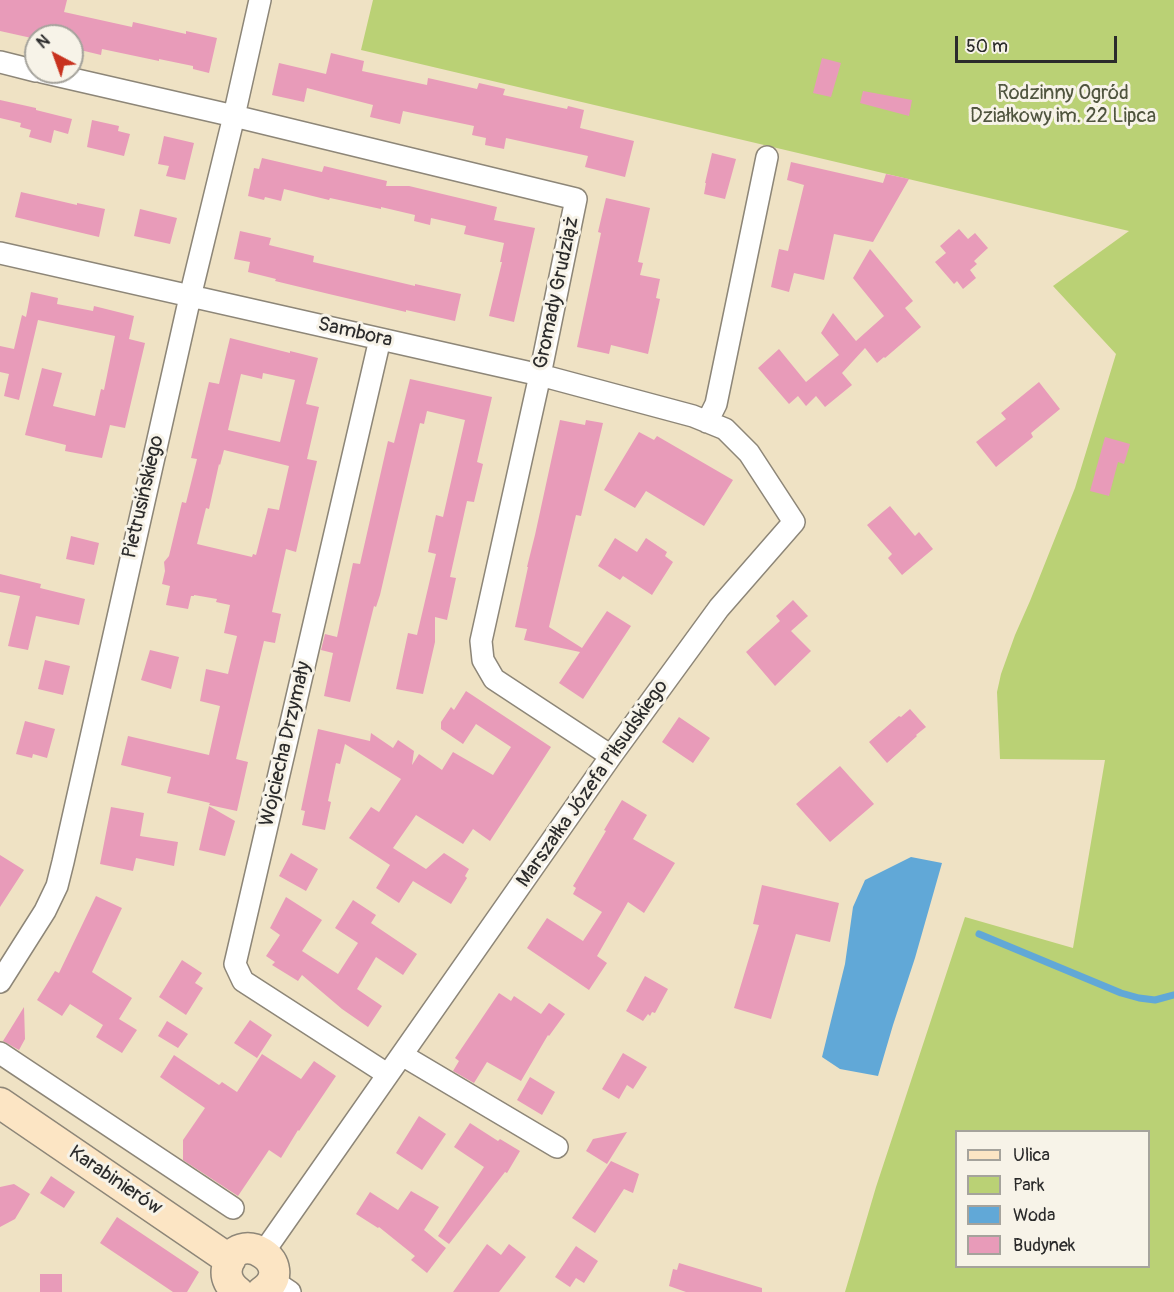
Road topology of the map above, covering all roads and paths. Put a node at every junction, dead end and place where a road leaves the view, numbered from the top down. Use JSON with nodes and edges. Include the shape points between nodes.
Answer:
{"nodes":[{"id":1,"x":260,"y":0,"type":"edge"},
{"id":2,"x":0,"y":62,"type":"edge"},
{"id":3,"x":24,"y":67,"type":"edge"},
{"id":4,"x":84,"y":82,"type":"edge"},
{"id":5,"x":234,"y":116,"type":"junction"},
{"id":6,"x":767,"y":158,"type":"dead end"},
{"id":7,"x":0,"y":253,"type":"edge"},
{"id":8,"x":190,"y":297,"type":"junction"},
{"id":9,"x":380,"y":339,"type":"junction"},
{"id":10,"x":540,"y":375,"type":"junction"},
{"id":11,"x":707,"y":422,"type":"junction"},
{"id":12,"x":794,"y":522,"type":"joint"},
{"id":13,"x":611,"y":756,"type":"junction"},
{"id":14,"x":0,"y":982,"type":"edge"},
{"id":15,"x":0,"y":1053,"type":"edge"},
{"id":16,"x":402,"y":1055,"type":"junction"},
{"id":17,"x":387,"y":1074,"type":"junction"},
{"id":18,"x":0,"y":1103,"type":"edge"},
{"id":19,"x":557,"y":1147,"type":"dead end"},
{"id":20,"x":233,"y":1208,"type":"dead end"},
{"id":21,"x":230,"y":1260,"type":"junction"},
{"id":22,"x":272,"y":1279,"type":"edge"},
{"id":23,"x":238,"y":1292,"type":"edge"}],
"edges":[{"from":1,"to":5,"type":"street","name":"Pietrusińskiego"},
{"from":2,"to":3,"type":"street"},
{"from":4,"to":5,"type":"street","name":"Gromady Grudziąż"},
{"from":5,"to":8,"type":"street","name":"Pietrusińskiego"},
{"from":5,"to":10,"type":"street","name":"Gromady Grudziąż","via":[[576,198]]},
{"from":6,"to":11,"type":"street","via":[[716,404]]},
{"from":7,"to":8,"type":"street","name":"Sambora"},
{"from":8,"to":9,"type":"street","name":"Sambora"},
{"from":8,"to":14,"type":"street","name":"Pietrusińskiego","via":[[57,886]]},
{"from":9,"to":10,"type":"street","name":"Sambora"},
{"from":9,"to":17,"type":"street","name":"Wojciecha Drzymały","via":[[236,964],[243,981]]},
{"from":10,"to":11,"type":"street","name":"Sambora"},
{"from":10,"to":13,"type":"street","name":"Gromady Grudziąż","via":[[481,641],[483,660],[494,679]]},
{"from":11,"to":12,"type":"street","name":"Sambora","via":[[725,429],[748,453]]},
{"from":12,"to":13,"type":"street","name":"Marszałka Józefa Piłsudskiego","via":[[719,608]]},
{"from":13,"to":16,"type":"street","name":"Marszałka Józefa Piłsudskiego"},
{"from":15,"to":20,"type":"street"},
{"from":16,"to":17,"type":"street","name":"Marszałka Józefa Piłsudskiego"},
{"from":16,"to":19,"type":"street"},
{"from":17,"to":22,"type":"street","name":"Marszałka Józefa Piłsudskiego"},
{"from":18,"to":21,"type":"main road","name":"Karabinierów"},
{"from":21,"to":22,"type":"main road","via":[[239,1251],[251,1248]]},
{"from":21,"to":23,"type":"main road","via":[[226,1274],[231,1287]]}]}
